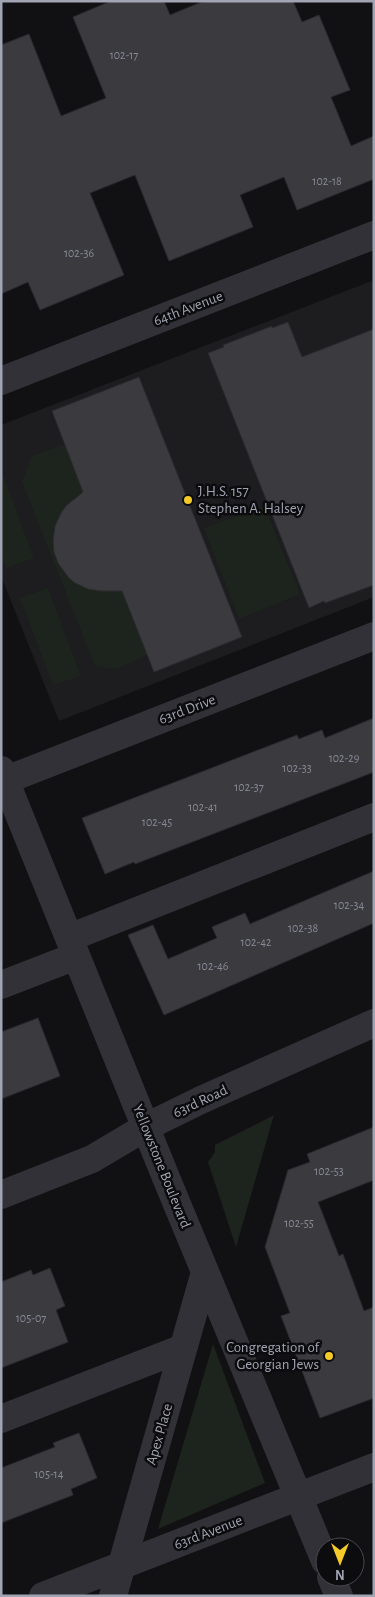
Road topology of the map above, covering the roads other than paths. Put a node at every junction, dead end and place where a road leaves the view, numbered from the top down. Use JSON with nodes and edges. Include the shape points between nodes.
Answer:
{"nodes":[{"id":1,"x":374,"y":235,"type":"edge"},
{"id":2,"x":1,"y":381,"type":"edge"},
{"id":3,"x":374,"y":636,"type":"edge"},
{"id":4,"x":3,"y":778,"type":"edge"},
{"id":5,"x":374,"y":817,"type":"edge"},
{"id":6,"x":73,"y":947,"type":"junction"},
{"id":7,"x":1,"y":985,"type":"edge"},
{"id":8,"x":374,"y":1023,"type":"edge"},
{"id":9,"x":146,"y":1127,"type":"junction"},
{"id":10,"x":1,"y":1196,"type":"edge"},
{"id":11,"x":205,"y":1272,"type":"junction"},
{"id":12,"x":183,"y":1348,"type":"junction"},
{"id":13,"x":1,"y":1419,"type":"edge"},
{"id":14,"x":374,"y":1467,"type":"edge"},
{"id":15,"x":300,"y":1497,"type":"junction"},
{"id":16,"x":316,"y":1537,"type":"edge"},
{"id":17,"x":121,"y":1566,"type":"junction"},
{"id":18,"x":43,"y":1596,"type":"edge"},
{"id":19,"x":113,"y":1596,"type":"edge"}],
"edges":[{"from":1,"to":2,"type":"street","name":"64th Avenue"},
{"from":3,"to":4,"type":"street","name":"63rd Drive"},
{"from":4,"to":6,"type":"street","name":"Yellowstone Boulevard"},
{"from":5,"to":6,"type":"street"},
{"from":6,"to":7,"type":"street"},
{"from":6,"to":9,"type":"street","name":"Yellowstone Boulevard"},
{"from":8,"to":9,"type":"street","name":"63rd Road"},
{"from":9,"to":10,"type":"street","name":"63rd Road","via":[[92,1159]]},
{"from":9,"to":11,"type":"street","name":"Yellowstone Boulevard"},
{"from":11,"to":12,"type":"street","name":"Apex Place"},
{"from":11,"to":15,"type":"street","name":"Yellowstone Boulevard"},
{"from":12,"to":13,"type":"street"},
{"from":12,"to":17,"type":"street","name":"Apex Place"},
{"from":14,"to":15,"type":"street","name":"63rd Avenue"},
{"from":15,"to":16,"type":"street","name":"Yellowstone Boulevard"},
{"from":15,"to":17,"type":"street","name":"63rd Avenue"},
{"from":17,"to":18,"type":"street","name":"63rd Avenue"},
{"from":17,"to":19,"type":"street","name":"Apex Place"}]}
